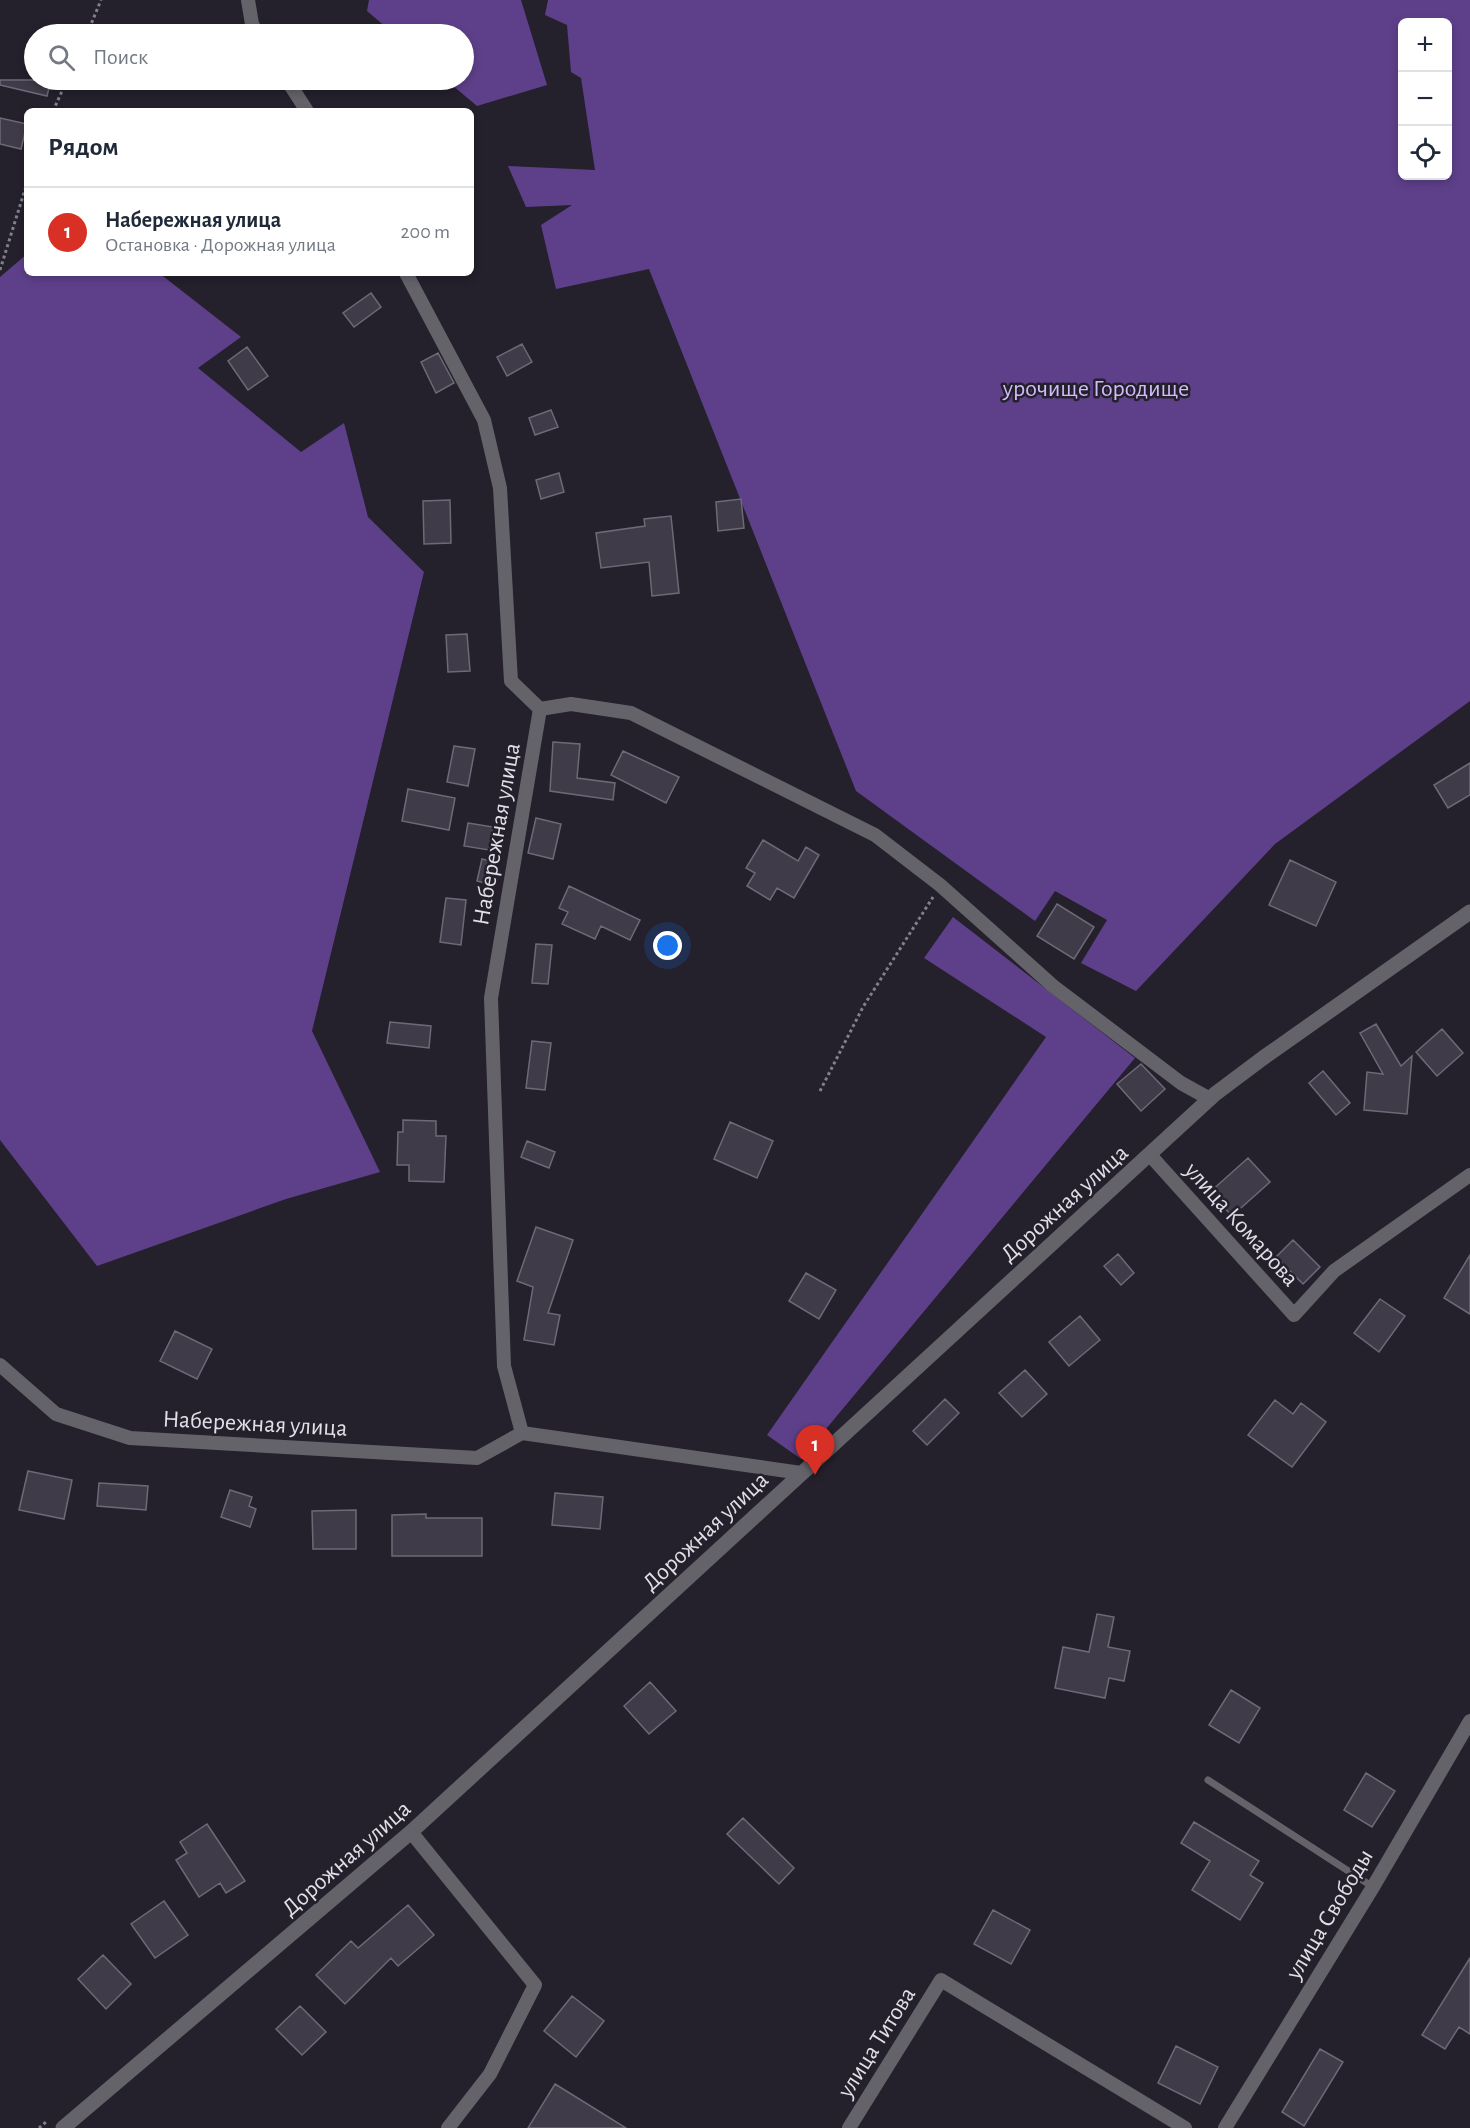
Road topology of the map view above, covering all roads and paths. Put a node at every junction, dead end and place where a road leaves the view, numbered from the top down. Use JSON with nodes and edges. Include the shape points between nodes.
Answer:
{"nodes":[{"id":1,"x":101,"y":0,"type":"edge"},
{"id":2,"x":248,"y":0,"type":"edge"},
{"id":3,"x":91,"y":24,"type":"edge"},
{"id":4,"x":252,"y":24,"type":"edge"},
{"id":5,"x":62,"y":90,"type":"edge"},
{"id":6,"x":293,"y":90,"type":"edge"},
{"id":7,"x":54,"y":108,"type":"edge"},
{"id":8,"x":305,"y":108,"type":"edge"},
{"id":9,"x":24,"y":193,"type":"edge"},
{"id":10,"x":0,"y":270,"type":"edge"},
{"id":11,"x":408,"y":276,"type":"edge"},
{"id":12,"x":540,"y":709,"type":"junction"},
{"id":13,"x":940,"y":885,"type":"junction"},
{"id":14,"x":1470,"y":912,"type":"edge"},
{"id":15,"x":820,"y":1091,"type":"dead end"},
{"id":16,"x":1210,"y":1099,"type":"junction"},
{"id":17,"x":1150,"y":1155,"type":"junction"},
{"id":18,"x":1470,"y":1175,"type":"edge"},
{"id":19,"x":0,"y":1365,"type":"edge"},
{"id":20,"x":522,"y":1433,"type":"junction"},
{"id":21,"x":801,"y":1473,"type":"junction"},
{"id":22,"x":1470,"y":1721,"type":"edge"},
{"id":23,"x":1208,"y":1780,"type":"dead end"},
{"id":24,"x":411,"y":1832,"type":"junction"},
{"id":25,"x":1373,"y":1887,"type":"junction"},
{"id":26,"x":63,"y":2128,"type":"edge"},
{"id":27,"x":448,"y":2128,"type":"edge"},
{"id":28,"x":849,"y":2128,"type":"edge"},
{"id":29,"x":1185,"y":2128,"type":"edge"},
{"id":30,"x":1225,"y":2128,"type":"edge"}],
"edges":[{"from":1,"to":3,"type":"path"},
{"from":2,"to":4,"type":"street"},
{"from":5,"to":7,"type":"path"},
{"from":6,"to":8,"type":"street"},
{"from":9,"to":10,"type":"path"},
{"from":11,"to":12,"type":"street","via":[[484,420],[500,488],[511,681]]},
{"from":12,"to":13,"type":"street","via":[[571,704],[631,713],[875,835]]},
{"from":12,"to":20,"type":"street","name":"Набережная улица","via":[[491,998],[504,1366]]},
{"from":13,"to":15,"type":"path","via":[[863,1007]]},
{"from":13,"to":16,"type":"street","via":[[1053,986],[1181,1083]]},
{"from":14,"to":16,"type":"street","name":"Дорожная улица"},
{"from":16,"to":17,"type":"street","name":"Дорожная улица"},
{"from":17,"to":18,"type":"street","name":"улица Комарова","via":[[1294,1315],[1334,1271]]},
{"from":17,"to":21,"type":"street","name":"Дорожная улица"},
{"from":19,"to":20,"type":"street","name":"Набережная улица","via":[[56,1414],[130,1438],[477,1458]]},
{"from":20,"to":21,"type":"street"},
{"from":21,"to":24,"type":"street","name":"Дорожная улица"},
{"from":22,"to":25,"type":"street","name":"улица Свободы"},
{"from":23,"to":25,"type":"lane"},
{"from":24,"to":26,"type":"street","name":"Дорожная улица"},
{"from":24,"to":27,"type":"street","via":[[535,1985],[489,2074]]},
{"from":25,"to":30,"type":"street","name":"улица Свободы"},
{"from":28,"to":29,"type":"street","name":"улица Титова","via":[[941,1980]]}]}
